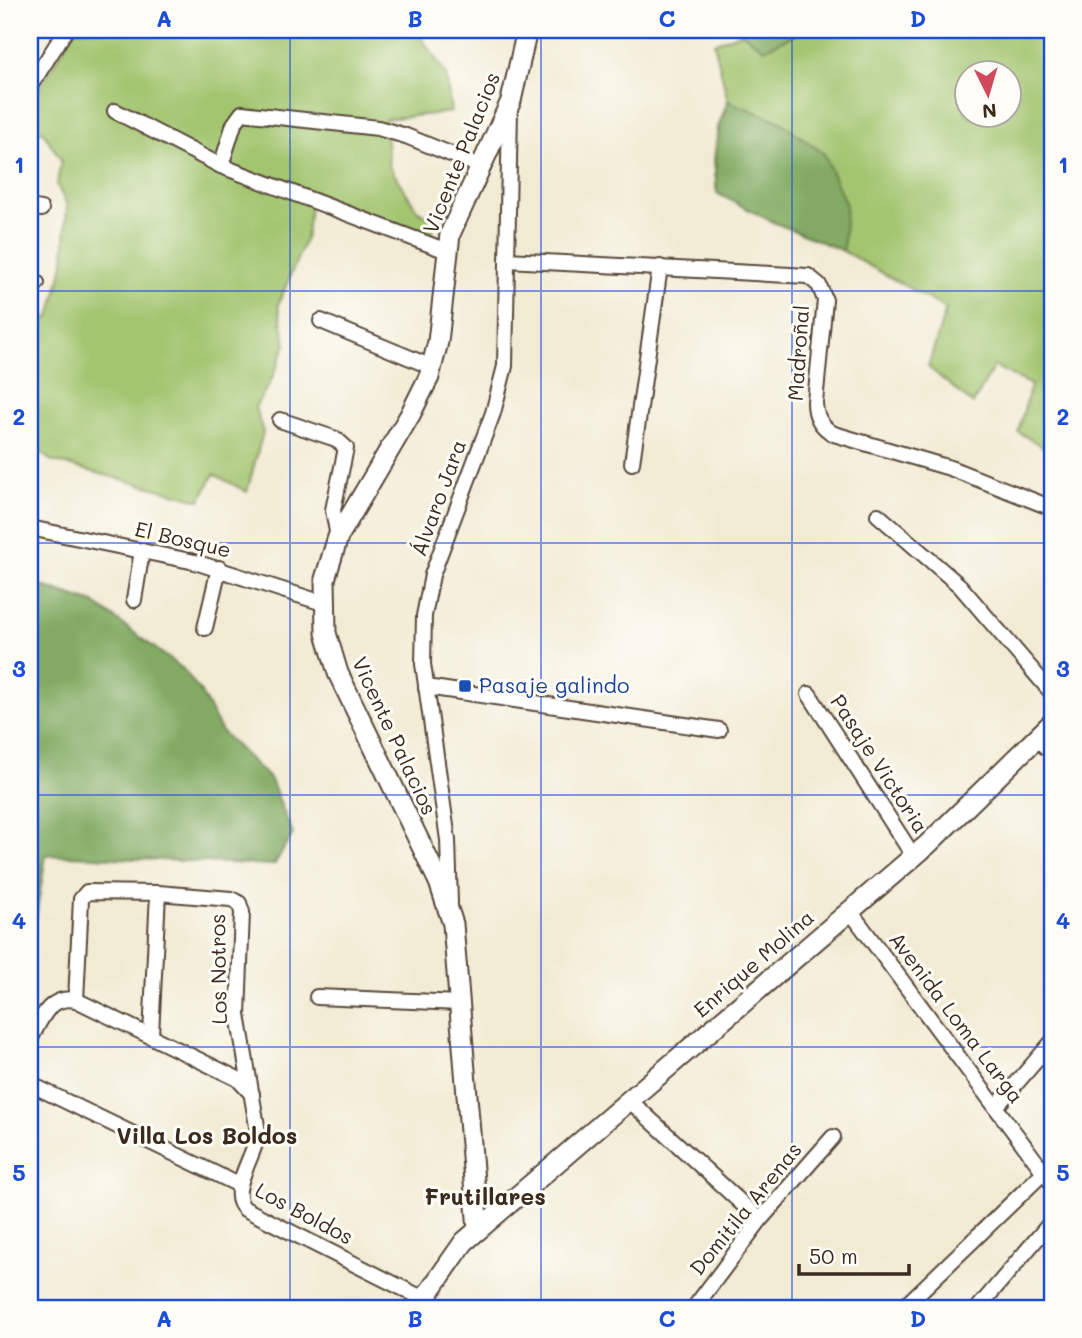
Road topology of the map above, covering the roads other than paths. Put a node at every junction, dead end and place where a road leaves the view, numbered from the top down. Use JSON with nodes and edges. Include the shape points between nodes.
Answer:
{"nodes":[{"id":1,"x":66,"y":30,"type":"edge"},
{"id":2,"x":527,"y":30,"type":"edge"},
{"id":3,"x":30,"y":86,"type":"edge"},
{"id":4,"x":511,"y":101,"type":"junction"},
{"id":5,"x":115,"y":111,"type":"dead end"},
{"id":6,"x":221,"y":166,"type":"junction"},
{"id":7,"x":480,"y":166,"type":"junction"},
{"id":8,"x":447,"y":251,"type":"junction"},
{"id":9,"x":507,"y":260,"type":"junction"},
{"id":10,"x":660,"y":267,"type":"junction"},
{"id":11,"x":321,"y":321,"type":"dead end"},
{"id":12,"x":432,"y":367,"type":"junction"},
{"id":13,"x":280,"y":420,"type":"dead end"},
{"id":14,"x":632,"y":463,"type":"dead end"},
{"id":15,"x":1052,"y":508,"type":"edge"},
{"id":16,"x":878,"y":515,"type":"dead end"},
{"id":17,"x":30,"y":528,"type":"edge"},
{"id":18,"x":338,"y":537,"type":"junction"},
{"id":19,"x":142,"y":551,"type":"junction"},
{"id":20,"x":219,"y":568,"type":"junction"},
{"id":21,"x":134,"y":600,"type":"dead end"},
{"id":22,"x":323,"y":603,"type":"junction"},
{"id":23,"x":205,"y":628,"type":"dead end"},
{"id":24,"x":426,"y":687,"type":"junction"},
{"id":25,"x":1052,"y":693,"type":"edge"},
{"id":26,"x":809,"y":694,"type":"dead end"},
{"id":27,"x":1052,"y":723,"type":"edge"},
{"id":28,"x":719,"y":730,"type":"dead end"},
{"id":29,"x":1037,"y":739,"type":"junction"},
{"id":30,"x":1052,"y":753,"type":"edge"},
{"id":31,"x":914,"y":857,"type":"junction"},
{"id":32,"x":158,"y":893,"type":"junction"},
{"id":33,"x":450,"y":911,"type":"junction"},
{"id":34,"x":850,"y":911,"type":"junction"},
{"id":35,"x":317,"y":997,"type":"dead end"},
{"id":36,"x":76,"y":1000,"type":"junction"},
{"id":37,"x":460,"y":1003,"type":"junction"},
{"id":38,"x":151,"y":1035,"type":"junction"},
{"id":39,"x":30,"y":1040,"type":"edge"},
{"id":40,"x":1052,"y":1042,"type":"edge"},
{"id":41,"x":30,"y":1084,"type":"edge"},
{"id":42,"x":252,"y":1095,"type":"junction"},
{"id":43,"x":631,"y":1101,"type":"junction"},
{"id":44,"x":996,"y":1107,"type":"junction"},
{"id":45,"x":833,"y":1137,"type":"dead end"},
{"id":46,"x":1048,"y":1178,"type":"edge"},
{"id":47,"x":239,"y":1185,"type":"junction"},
{"id":48,"x":760,"y":1220,"type":"junction"},
{"id":49,"x":1052,"y":1221,"type":"edge"},
{"id":50,"x":478,"y":1230,"type":"junction"},
{"id":51,"x":421,"y":1304,"type":"edge"},
{"id":52,"x":694,"y":1308,"type":"edge"},
{"id":53,"x":903,"y":1308,"type":"edge"},
{"id":54,"x":978,"y":1308,"type":"edge"}],
"edges":[{"from":1,"to":3,"type":"street"},
{"from":2,"to":4,"type":"main road","name":"Vicente Palacios"},
{"from":4,"to":7,"type":"main road","name":"Vicente Palacios"},
{"from":4,"to":9,"type":"street","name":"Álvaro Jara"},
{"from":5,"to":6,"type":"street"},
{"from":6,"to":7,"type":"street","via":[[242,113],[378,128]]},
{"from":6,"to":8,"type":"street"},
{"from":7,"to":8,"type":"main road","name":"Vicente Palacios","via":[[456,217]]},
{"from":8,"to":12,"type":"main road","name":"Vicente Palacios"},
{"from":9,"to":10,"type":"street","name":"Madroñal"},
{"from":9,"to":24,"type":"street","name":"Álvaro Jara","via":[[508,335],[502,382],[427,595],[423,640]]},
{"from":10,"to":14,"type":"street"},
{"from":10,"to":15,"type":"street","name":"Madroñal","via":[[801,274],[814,280],[825,300],[815,402],[822,426],[834,434],[950,468]]},
{"from":11,"to":12,"type":"street"},
{"from":12,"to":18,"type":"main road","name":"Vicente Palacios","via":[[420,397]]},
{"from":13,"to":18,"type":"street","via":[[336,439],[346,449],[333,510]]},
{"from":16,"to":25,"type":"street","via":[[960,586]]},
{"from":17,"to":19,"type":"street","name":"El Bosque"},
{"from":18,"to":22,"type":"main road","name":"Vicente Palacios","via":[[328,562]]},
{"from":19,"to":20,"type":"street","name":"El Bosque"},
{"from":19,"to":21,"type":"street"},
{"from":20,"to":22,"type":"street","name":"El Bosque"},
{"from":20,"to":23,"type":"street"},
{"from":22,"to":33,"type":"main road","name":"Vicente Palacios","via":[[338,674]]},
{"from":24,"to":28,"type":"street"},
{"from":24,"to":33,"type":"street","name":"Álvaro Jara","via":[[448,840]]},
{"from":26,"to":31,"type":"street","name":"Pasaje Victoria"},
{"from":27,"to":29,"type":"main road","name":"Enrique Molina"},
{"from":29,"to":30,"type":"street"},
{"from":29,"to":31,"type":"main road","name":"Enrique Molina"},
{"from":31,"to":34,"type":"main road","name":"Enrique Molina"},
{"from":32,"to":36,"type":"street","name":"Los Notros","via":[[84,894]]},
{"from":32,"to":38,"type":"street"},
{"from":32,"to":42,"type":"street","name":"Los Notros","via":[[231,899],[241,908],[239,1015]]},
{"from":33,"to":37,"type":"main road","name":"Vicente Palacios"},
{"from":34,"to":43,"type":"main road","name":"Enrique Molina"},
{"from":34,"to":44,"type":"street","name":"Avenida Loma Larga"},
{"from":35,"to":37,"type":"street"},
{"from":36,"to":38,"type":"street"},
{"from":36,"to":39,"type":"street","via":[[59,1000],[48,1007]]},
{"from":37,"to":50,"type":"main road","name":"Vicente Palacios"},
{"from":38,"to":42,"type":"street","via":[[238,1079]]},
{"from":40,"to":44,"type":"street"},
{"from":41,"to":47,"type":"street","name":"Los Boldos"},
{"from":42,"to":47,"type":"street","name":"Los Notros","via":[[257,1142]]},
{"from":43,"to":48,"type":"street"},
{"from":43,"to":50,"type":"main road","name":"Enrique Molina"},
{"from":44,"to":46,"type":"street","name":"Avenida Loma Larga"},
{"from":45,"to":48,"type":"street","name":"Domitila Arenas"},
{"from":46,"to":53,"type":"street"},
{"from":47,"to":51,"type":"street","name":"Los Boldos","via":[[237,1198],[245,1209]]},
{"from":48,"to":52,"type":"street","name":"Domitila Arenas"},
{"from":49,"to":54,"type":"street"},
{"from":50,"to":51,"type":"main road","via":[[464,1242]]}]}
